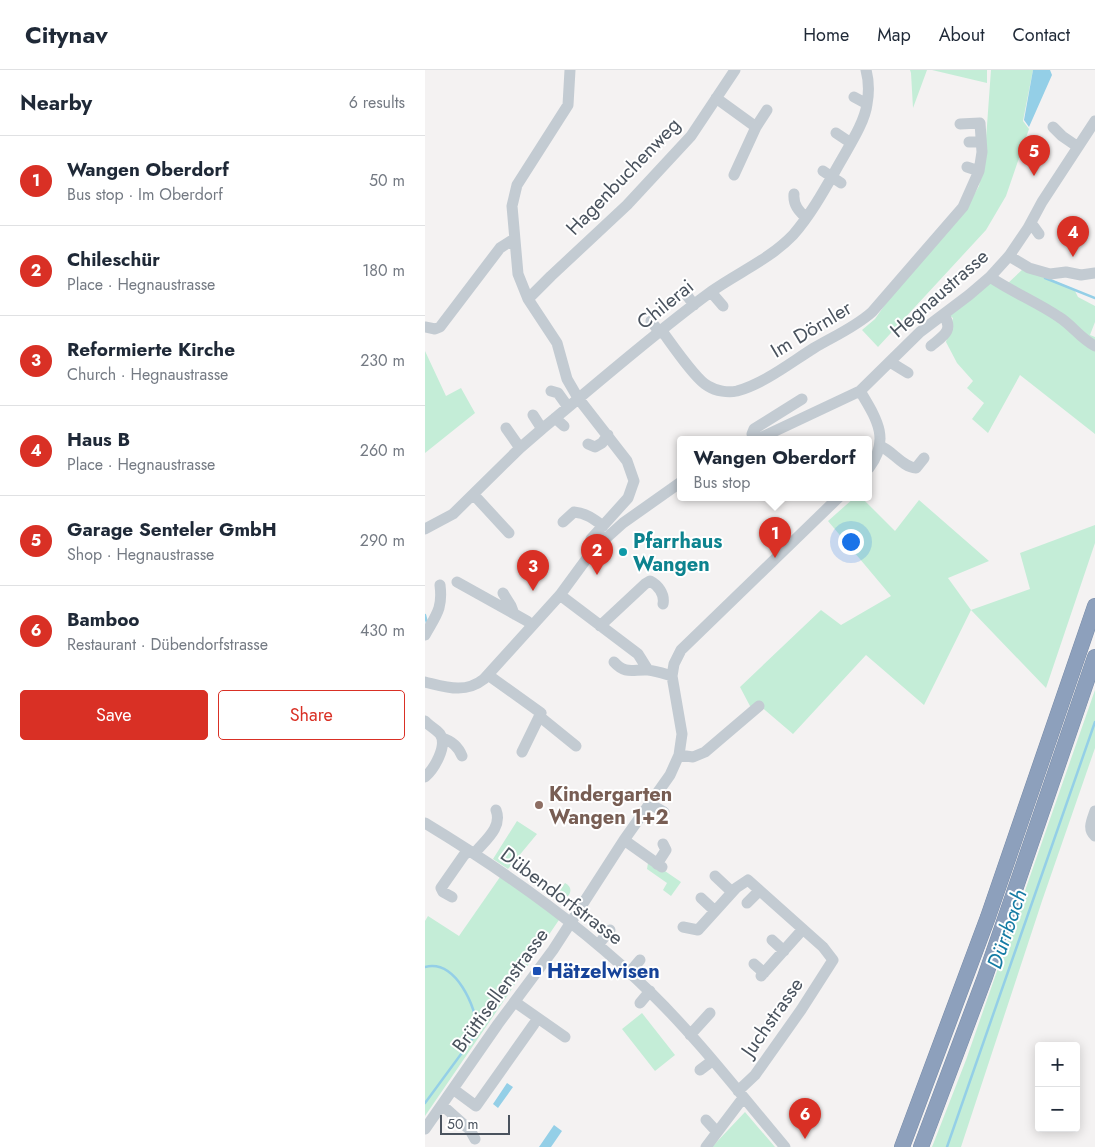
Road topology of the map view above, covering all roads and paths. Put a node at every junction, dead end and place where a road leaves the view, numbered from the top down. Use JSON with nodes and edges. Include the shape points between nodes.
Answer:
{"nodes":[{"id":1,"x":570,"y":70,"type":"edge"},
{"id":2,"x":735,"y":70,"type":"edge"},
{"id":3,"x":869,"y":72,"type":"edge"},
{"id":4,"x":853,"y":97,"type":"dead end"},
{"id":5,"x":716,"y":98,"type":"junction"},
{"id":6,"x":867,"y":104,"type":"junction"},
{"id":7,"x":767,"y":110,"type":"dead end"},
{"id":8,"x":1095,"y":121,"type":"edge"},
{"id":9,"x":959,"y":124,"type":"dead end"},
{"id":10,"x":757,"y":127,"type":"junction"},
{"id":11,"x":1053,"y":127,"type":"dead end"},
{"id":12,"x":836,"y":134,"type":"dead end"},
{"id":13,"x":851,"y":142,"type":"junction"},
{"id":14,"x":969,"y":142,"type":"dead end"},
{"id":15,"x":981,"y":142,"type":"junction"},
{"id":16,"x":1079,"y":147,"type":"junction"},
{"id":17,"x":967,"y":167,"type":"dead end"},
{"id":18,"x":979,"y":171,"type":"junction"},
{"id":19,"x":734,"y":175,"type":"dead end"},
{"id":20,"x":794,"y":194,"type":"dead end"},
{"id":21,"x":806,"y":218,"type":"junction"},
{"id":22,"x":1030,"y":225,"type":"junction"},
{"id":23,"x":797,"y":229,"type":"junction"},
{"id":24,"x":1039,"y":234,"type":"dead end"},
{"id":25,"x":807,"y":235,"type":"dead end"},
{"id":26,"x":514,"y":239,"type":"junction"},
{"id":27,"x":1009,"y":256,"type":"junction"},
{"id":28,"x":1095,"y":273,"type":"edge"},
{"id":29,"x":991,"y":277,"type":"junction"},
{"id":30,"x":711,"y":292,"type":"junction"},
{"id":31,"x":683,"y":296,"type":"dead end"},
{"id":32,"x":528,"y":299,"type":"junction"},
{"id":33,"x":723,"y":306,"type":"dead end"},
{"id":34,"x":691,"y":307,"type":"junction"},
{"id":35,"x":944,"y":315,"type":"junction"},
{"id":36,"x":655,"y":319,"type":"dead end"},
{"id":37,"x":425,"y":327,"type":"edge"},
{"id":38,"x":663,"y":330,"type":"junction"},
{"id":39,"x":931,"y":346,"type":"dead end"},
{"id":40,"x":1095,"y":346,"type":"edge"},
{"id":41,"x":890,"y":362,"type":"junction"},
{"id":42,"x":908,"y":373,"type":"dead end"},
{"id":43,"x":551,"y":391,"type":"dead end"},
{"id":44,"x":860,"y":391,"type":"junction"},
{"id":45,"x":579,"y":398,"type":"junction"},
{"id":46,"x":802,"y":399,"type":"dead end"},
{"id":47,"x":833,"y":405,"type":"junction"},
{"id":48,"x":568,"y":407,"type":"junction"},
{"id":49,"x":533,"y":415,"type":"dead end"},
{"id":50,"x":837,"y":416,"type":"dead end"},
{"id":51,"x":555,"y":418,"type":"junction"},
{"id":52,"x":564,"y":426,"type":"dead end"},
{"id":53,"x":506,"y":428,"type":"dead end"},
{"id":54,"x":542,"y":429,"type":"junction"},
{"id":55,"x":608,"y":435,"type":"junction"},
{"id":56,"x":753,"y":436,"type":"edge"},
{"id":57,"x":765,"y":436,"type":"edge"},
{"id":58,"x":880,"y":446,"type":"junction"},
{"id":59,"x":520,"y":448,"type":"junction"},
{"id":60,"x":590,"y":449,"type":"dead end"},
{"id":61,"x":924,"y":458,"type":"dead end"},
{"id":62,"x":872,"y":464,"type":"edge"},
{"id":63,"x":677,"y":485,"type":"edge"},
{"id":64,"x":474,"y":495,"type":"junction"},
{"id":65,"x":832,"y":501,"type":"edge"},
{"id":66,"x":563,"y":522,"type":"dead end"},
{"id":67,"x":603,"y":526,"type":"junction"},
{"id":68,"x":425,"y":529,"type":"edge"},
{"id":69,"x":509,"y":533,"type":"dead end"},
{"id":70,"x":593,"y":550,"type":"junction"},
{"id":71,"x":457,"y":582,"type":"dead end"},
{"id":72,"x":440,"y":585,"type":"dead end"},
{"id":73,"x":503,"y":593,"type":"dead end"},
{"id":74,"x":560,"y":595,"type":"junction"},
{"id":75,"x":663,"y":604,"type":"dead end"},
{"id":76,"x":1095,"y":606,"type":"edge"},
{"id":77,"x":514,"y":614,"type":"junction"},
{"id":78,"x":532,"y":626,"type":"junction"},
{"id":79,"x":600,"y":626,"type":"junction"},
{"id":80,"x":425,"y":635,"type":"edge"},
{"id":81,"x":1095,"y":657,"type":"edge"},
{"id":82,"x":614,"y":662,"type":"dead end"},
{"id":83,"x":648,"y":670,"type":"junction"},
{"id":84,"x":488,"y":675,"type":"junction"},
{"id":85,"x":673,"y":676,"type":"junction"},
{"id":86,"x":425,"y":682,"type":"edge"},
{"id":87,"x":759,"y":706,"type":"dead end"},
{"id":88,"x":539,"y":716,"type":"junction"},
{"id":89,"x":426,"y":726,"type":"edge"},
{"id":90,"x":442,"y":738,"type":"junction"},
{"id":91,"x":576,"y":746,"type":"dead end"},
{"id":92,"x":521,"y":752,"type":"dead end"},
{"id":93,"x":679,"y":755,"type":"junction"},
{"id":94,"x":462,"y":756,"type":"dead end"},
{"id":95,"x":425,"y":777,"type":"edge"},
{"id":96,"x":650,"y":804,"type":"junction"},
{"id":97,"x":496,"y":810,"type":"dead end"},
{"id":98,"x":1095,"y":811,"type":"edge"},
{"id":99,"x":664,"y":812,"type":"dead end"},
{"id":100,"x":425,"y":823,"type":"edge"},
{"id":101,"x":1095,"y":836,"type":"edge"},
{"id":102,"x":624,"y":840,"type":"junction"},
{"id":103,"x":663,"y":844,"type":"dead end"},
{"id":104,"x":472,"y":852,"type":"junction"},
{"id":105,"x":715,"y":876,"type":"dead end"},
{"id":106,"x":759,"y":891,"type":"junction"},
{"id":107,"x":732,"y":892,"type":"junction"},
{"id":108,"x":452,"y":898,"type":"dead end"},
{"id":109,"x":701,"y":898,"type":"dead end"},
{"id":110,"x":747,"y":903,"type":"dead end"},
{"id":111,"x":715,"y":911,"type":"junction"},
{"id":112,"x":571,"y":922,"type":"junction"},
{"id":113,"x":683,"y":927,"type":"dead end"},
{"id":114,"x":803,"y":929,"type":"junction"},
{"id":115,"x":610,"y":930,"type":"dead end"},
{"id":116,"x":772,"y":940,"type":"dead end"},
{"id":117,"x":598,"y":945,"type":"junction"},
{"id":118,"x":788,"y":951,"type":"junction"},
{"id":119,"x":640,"y":960,"type":"dead end"},
{"id":120,"x":754,"y":964,"type":"dead end"},
{"id":121,"x":629,"y":973,"type":"junction"},
{"id":122,"x":650,"y":991,"type":"junction"},
{"id":123,"x":515,"y":1002,"type":"junction"},
{"id":124,"x":640,"y":1003,"type":"dead end"},
{"id":125,"x":710,"y":1013,"type":"dead end"},
{"id":126,"x":533,"y":1024,"type":"dead end"},
{"id":127,"x":690,"y":1035,"type":"junction"},
{"id":128,"x":565,"y":1037,"type":"dead end"},
{"id":129,"x":712,"y":1061,"type":"junction"},
{"id":130,"x":700,"y":1070,"type":"dead end"},
{"id":131,"x":453,"y":1089,"type":"junction"},
{"id":132,"x":740,"y":1094,"type":"junction"},
{"id":133,"x":441,"y":1105,"type":"junction"},
{"id":134,"x":706,"y":1120,"type":"dead end"},
{"id":135,"x":425,"y":1129,"type":"edge"},
{"id":136,"x":717,"y":1132,"type":"junction"},
{"id":137,"x":475,"y":1139,"type":"dead end"},
{"id":138,"x":706,"y":1147,"type":"edge"},
{"id":139,"x":785,"y":1147,"type":"edge"},
{"id":140,"x":902,"y":1147,"type":"edge"},
{"id":141,"x":921,"y":1147,"type":"edge"}],
"edges":[{"from":1,"to":26,"type":"street","via":[[568,105],[517,185],[512,206]]},
{"from":2,"to":5,"type":"street","name":"Hagenbuchenweg"},
{"from":3,"to":6,"type":"street","name":"Chilerai"},
{"from":4,"to":6,"type":"street"},
{"from":5,"to":10,"type":"street"},
{"from":5,"to":32,"type":"street","name":"Hagenbuchenweg","via":[[691,136],[627,205]]},
{"from":6,"to":13,"type":"street","name":"Chilerai"},
{"from":7,"to":10,"type":"street"},
{"from":8,"to":16,"type":"street","name":"Hegnaustrasse"},
{"from":9,"to":15,"type":"street","name":"Im Dörnler","via":[[980,123]]},
{"from":10,"to":19,"type":"street"},
{"from":11,"to":16,"type":"street"},
{"from":12,"to":13,"type":"street"},
{"from":13,"to":21,"type":"street","name":"Chilerai","via":[[845,165],[832,177]]},
{"from":14,"to":15,"type":"street"},
{"from":15,"to":18,"type":"street","name":"Im Dörnler"},
{"from":16,"to":22,"type":"street","name":"Hegnaustrasse"},
{"from":17,"to":18,"type":"street"},
{"from":18,"to":38,"type":"street","name":"Im Dörnler","via":[[963,207],[872,312],[856,326],[750,386],[735,391],[707,386]]},
{"from":20,"to":21,"type":"street","via":[[793,202]]},
{"from":21,"to":23,"type":"street","name":"Chilerai"},
{"from":22,"to":24,"type":"street"},
{"from":22,"to":27,"type":"street","name":"Hegnaustrasse"},
{"from":23,"to":25,"type":"street"},
{"from":23,"to":30,"type":"street","name":"Chilerai","via":[[774,244],[740,277]]},
{"from":26,"to":32,"type":"street","via":[[518,274]]},
{"from":26,"to":37,"type":"street","via":[[500,248],[440,327]]},
{"from":27,"to":28,"type":"street","via":[[1029,268],[1050,274]]},
{"from":27,"to":29,"type":"street","name":"Hegnaustrasse"},
{"from":29,"to":35,"type":"street","name":"Hegnaustrasse"},
{"from":29,"to":40,"type":"street","via":[[1059,317]]},
{"from":30,"to":33,"type":"street"},
{"from":30,"to":34,"type":"street","name":"Chilerai"},
{"from":31,"to":34,"type":"street"},
{"from":32,"to":45,"type":"street","via":[[557,343],[567,379]]},
{"from":34,"to":38,"type":"street","name":"Chilerai"},
{"from":35,"to":39,"type":"street","via":[[949,324],[948,330]]},
{"from":35,"to":41,"type":"street","name":"Hegnaustrasse","via":[[920,332]]},
{"from":36,"to":38,"type":"street","name":"Im Dörnler"},
{"from":38,"to":45,"type":"street","name":"Chilerai"},
{"from":41,"to":42,"type":"street"},
{"from":41,"to":44,"type":"street","name":"Hegnaustrasse"},
{"from":43,"to":48,"type":"street","via":[[558,392]]},
{"from":44,"to":47,"type":"street","name":"Hegnaustrasse"},
{"from":44,"to":58,"type":"street","via":[[878,421]]},
{"from":45,"to":48,"type":"street","name":"Chilerai"},
{"from":45,"to":55,"type":"street"},
{"from":46,"to":56,"type":"street","via":[[755,429]]},
{"from":47,"to":50,"type":"street"},
{"from":47,"to":57,"type":"street","name":"Hegnaustrasse"},
{"from":48,"to":51,"type":"street","name":"Chilerai"},
{"from":49,"to":54,"type":"street"},
{"from":51,"to":52,"type":"street"},
{"from":51,"to":54,"type":"street","name":"Chilerai"},
{"from":53,"to":59,"type":"street"},
{"from":54,"to":59,"type":"street","name":"Chilerai"},
{"from":55,"to":60,"type":"street","via":[[602,443]]},
{"from":55,"to":67,"type":"street","via":[[627,461],[634,481],[628,498]]},
{"from":58,"to":61,"type":"street","via":[[909,467],[916,468]]},
{"from":58,"to":62,"type":"street"},
{"from":59,"to":64,"type":"street","name":"Chilerai"},
{"from":63,"to":70,"type":"street","via":[[623,523]]},
{"from":64,"to":68,"type":"street","name":"Chilerai","via":[[453,514]]},
{"from":64,"to":69,"type":"street"},
{"from":65,"to":85,"type":"street","via":[[788,551],[705,632],[681,650],[674,664]]},
{"from":66,"to":67,"type":"street","via":[[574,512],[581,512]]},
{"from":67,"to":70,"type":"street","via":[[591,539]]},
{"from":70,"to":74,"type":"street"},
{"from":71,"to":77,"type":"street"},
{"from":72,"to":80,"type":"street","via":[[440,608]]},
{"from":73,"to":77,"type":"street"},
{"from":74,"to":78,"type":"street"},
{"from":74,"to":79,"type":"street"},
{"from":75,"to":79,"type":"street","via":[[661,591],[650,581]]},
{"from":76,"to":140,"type":"highway","via":[[988,917]]},
{"from":77,"to":78,"type":"street"},
{"from":78,"to":84,"type":"street"},
{"from":79,"to":83,"type":"street","via":[[638,654]]},
{"from":81,"to":141,"type":"highway","via":[[985,977]]},
{"from":82,"to":83,"type":"street","via":[[626,671]]},
{"from":83,"to":85,"type":"street"},
{"from":84,"to":86,"type":"street","via":[[467,688]]},
{"from":84,"to":88,"type":"street","via":[[541,713]]},
{"from":85,"to":93,"type":"street","name":"Brüttisellenstrasse","via":[[682,734]]},
{"from":87,"to":93,"type":"street","via":[[714,752],[699,756]]},
{"from":88,"to":91,"type":"street"},
{"from":88,"to":92,"type":"street"},
{"from":89,"to":90,"type":"street","via":[[437,731]]},
{"from":90,"to":94,"type":"street","via":[[458,747]]},
{"from":90,"to":95,"type":"street","via":[[441,751]]},
{"from":93,"to":96,"type":"street","name":"Brüttisellenstrasse","via":[[671,775]]},
{"from":96,"to":99,"type":"street"},
{"from":96,"to":102,"type":"street","name":"Brüttisellenstrasse"},
{"from":97,"to":104,"type":"street","via":[[496,828],[489,839]]},
{"from":98,"to":101,"type":"street","via":[[1090,826]]},
{"from":100,"to":104,"type":"street","name":"Dübendorfstrasse"},
{"from":102,"to":103,"type":"street","via":[[660,865],[666,850]]},
{"from":102,"to":112,"type":"street","name":"Brüttisellenstrasse"},
{"from":104,"to":108,"type":"street","via":[[464,855],[441,888]]},
{"from":104,"to":112,"type":"street","name":"Dübendorfstrasse"},
{"from":105,"to":107,"type":"street"},
{"from":106,"to":107,"type":"street","via":[[747,880]]},
{"from":106,"to":110,"type":"street"},
{"from":106,"to":114,"type":"street"},
{"from":107,"to":111,"type":"street"},
{"from":109,"to":111,"type":"street"},
{"from":111,"to":113,"type":"street","via":[[701,935]]},
{"from":112,"to":117,"type":"street","name":"Dübendorfstrasse"},
{"from":112,"to":123,"type":"street","name":"Brüttisellenstrasse"},
{"from":114,"to":118,"type":"street"},
{"from":114,"to":132,"type":"street","name":"Juchstrasse","via":[[833,960]]},
{"from":115,"to":117,"type":"street"},
{"from":116,"to":118,"type":"street"},
{"from":117,"to":121,"type":"street","name":"Dübendorfstrasse"},
{"from":118,"to":120,"type":"street","via":[[763,975]]},
{"from":119,"to":121,"type":"street"},
{"from":121,"to":122,"type":"street","name":"Dübendorfstrasse"},
{"from":122,"to":124,"type":"street"},
{"from":122,"to":127,"type":"street","name":"Dübendorfstrasse"},
{"from":123,"to":128,"type":"street"},
{"from":123,"to":131,"type":"street","name":"Brüttisellenstrasse"},
{"from":125,"to":127,"type":"street"},
{"from":126,"to":131,"type":"street","via":[[476,1106]]},
{"from":127,"to":129,"type":"street","name":"Dübendorfstrasse"},
{"from":129,"to":130,"type":"street"},
{"from":129,"to":132,"type":"street","name":"Dübendorfstrasse"},
{"from":131,"to":133,"type":"street","name":"Brüttisellenstrasse"},
{"from":132,"to":136,"type":"street","name":"Juchstrasse"},
{"from":132,"to":139,"type":"street","name":"Dübendorfstrasse"},
{"from":133,"to":135,"type":"street","name":"Brüttisellenstrasse"},
{"from":133,"to":137,"type":"street","via":[[470,1130]]},
{"from":134,"to":136,"type":"street"},
{"from":136,"to":138,"type":"street","name":"Juchstrasse"}]}
